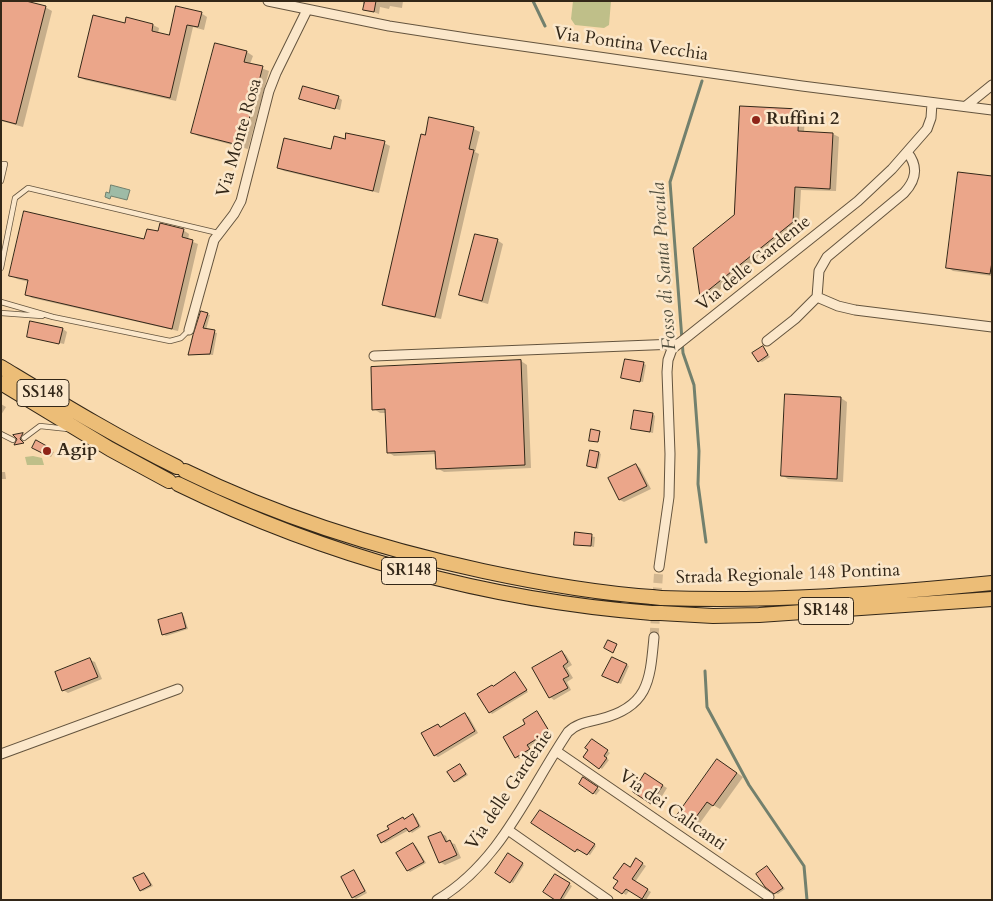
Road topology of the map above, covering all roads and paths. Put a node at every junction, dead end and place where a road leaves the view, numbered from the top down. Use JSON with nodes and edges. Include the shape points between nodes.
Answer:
{"nodes":[{"id":1,"x":268,"y":1,"type":"edge"},
{"id":2,"x":307,"y":10,"type":"junction"},
{"id":3,"x":992,"y":85,"type":"edge"},
{"id":4,"x":932,"y":103,"type":"junction"},
{"id":5,"x":966,"y":106,"type":"junction"},
{"id":6,"x":992,"y":110,"type":"edge"},
{"id":7,"x":907,"y":152,"type":"junction"},
{"id":8,"x":1,"y":164,"type":"edge"},
{"id":9,"x":1,"y":181,"type":"edge"},
{"id":10,"x":218,"y":232,"type":"junction"},
{"id":11,"x":1,"y":268,"type":"edge"},
{"id":12,"x":817,"y":297,"type":"junction"},
{"id":13,"x":1,"y":302,"type":"edge"},
{"id":14,"x":1,"y":313,"type":"edge"},
{"id":15,"x":53,"y":317,"type":"junction"},
{"id":16,"x":992,"y":327,"type":"edge"},
{"id":17,"x":189,"y":330,"type":"joint"},
{"id":18,"x":767,"y":341,"type":"dead end"},
{"id":19,"x":676,"y":344,"type":"junction"},
{"id":20,"x":374,"y":356,"type":"dead end"},
{"id":21,"x":1,"y":367,"type":"edge"},
{"id":22,"x":1,"y":383,"type":"edge"},
{"id":23,"x":83,"y":424,"type":"junction"},
{"id":24,"x":1,"y":434,"type":"edge"},
{"id":25,"x":24,"y":438,"type":"dead end"},
{"id":26,"x":13,"y":440,"type":"dead end"},
{"id":27,"x":659,"y":567,"type":"tunnel mouth"},
{"id":28,"x":992,"y":582,"type":"edge"},
{"id":29,"x":992,"y":599,"type":"edge"},
{"id":30,"x":654,"y":637,"type":"tunnel mouth"},
{"id":31,"x":178,"y":689,"type":"dead end"},
{"id":32,"x":556,"y":751,"type":"junction"},
{"id":33,"x":1,"y":754,"type":"edge"},
{"id":34,"x":508,"y":830,"type":"junction"},
{"id":35,"x":769,"y":897,"type":"dead end"},
{"id":36,"x":437,"y":900,"type":"edge"},
{"id":37,"x":608,"y":900,"type":"edge"}],
"edges":[{"from":1,"to":2,"type":"street","name":"Via Pontina Vecchia"},
{"from":2,"to":4,"type":"street","name":"Via Pontina Vecchia","via":[[473,39]]},
{"from":2,"to":10,"type":"street","name":"Via Monte Rosa","via":[[269,91],[241,201]]},
{"from":3,"to":5,"type":"street"},
{"from":4,"to":5,"type":"street","name":"Via Pontina Vecchia"},
{"from":4,"to":7,"type":"street","name":"Via delle Gardenie","via":[[930,124]]},
{"from":5,"to":6,"type":"street","name":"Via Pontina Vecchia"},
{"from":7,"to":12,"type":"street","via":[[915,168],[911,185],[827,257],[819,271]]},
{"from":7,"to":19,"type":"street","name":"Via delle Gardenie","via":[[858,202]]},
{"from":8,"to":9,"type":"lane","via":[[5,164]]},
{"from":10,"to":11,"type":"lane","via":[[28,188],[15,198]]},
{"from":10,"to":17,"type":"street","name":"Via Monte Rosa"},
{"from":12,"to":16,"type":"street","via":[[855,310]]},
{"from":12,"to":18,"type":"street"},
{"from":13,"to":15,"type":"lane"},
{"from":14,"to":15,"type":"lane"},
{"from":15,"to":17,"type":"lane","via":[[170,340],[181,338]]},
{"from":19,"to":20,"type":"street"},
{"from":19,"to":27,"type":"street","via":[[667,366],[669,498]]},
{"from":21,"to":23,"type":"highway","number":"SS148"},
{"from":22,"to":23,"type":"highway","number":"SS148"},
{"from":23,"to":25,"type":"lane","via":[[40,426]]},
{"from":23,"to":28,"type":"highway","name":"Strada Regionale 148 Pontina","number":"SR148","via":[[244,498],[294,517],[458,566],[552,585],[657,597],[738,600],[843,596]]},
{"from":23,"to":29,"type":"highway","name":"Strada Regionale 148 Pontina","number":"SR148","via":[[133,462],[271,526],[452,583],[595,607],[713,616]]},
{"from":24,"to":26,"type":"lane"},
{"from":30,"to":32,"type":"street","name":"Via delle Gardenie","via":[[649,680],[636,702],[612,716],[574,727]]},
{"from":31,"to":33,"type":"street"},
{"from":32,"to":34,"type":"street","name":"Via delle Gardenie"},
{"from":32,"to":35,"type":"street","name":"Via dei Calicanti"},
{"from":34,"to":36,"type":"street","name":"Via delle Gardenie","via":[[472,874]]},
{"from":34,"to":37,"type":"street"}]}
